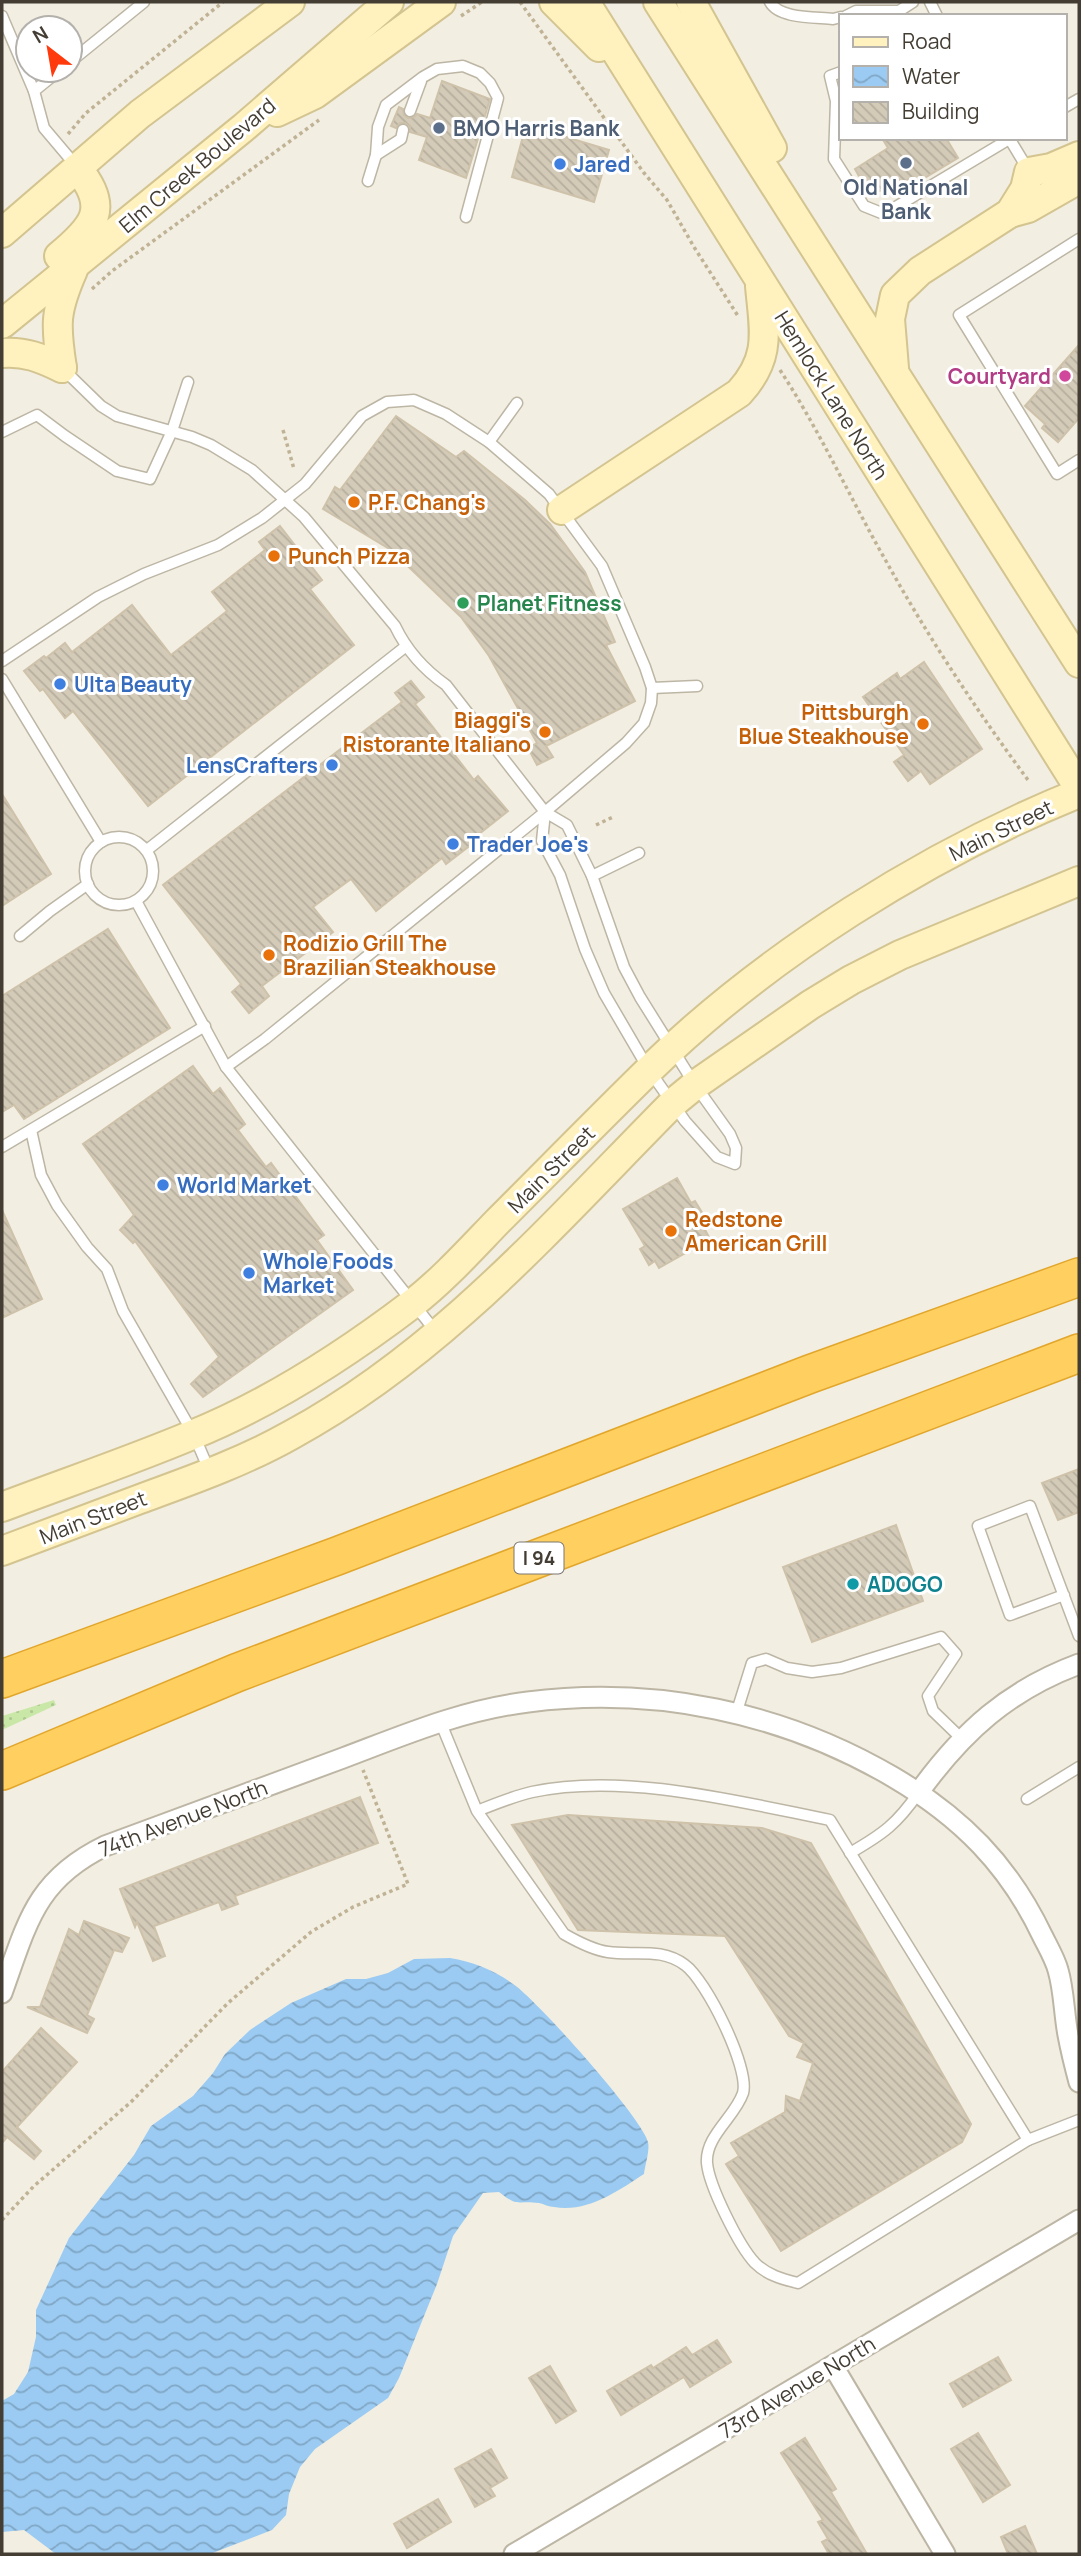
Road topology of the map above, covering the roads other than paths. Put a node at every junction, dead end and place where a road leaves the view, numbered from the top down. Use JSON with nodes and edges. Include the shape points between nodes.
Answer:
{"nodes":[{"id":1,"x":144,"y":2,"type":"edge"},
{"id":2,"x":261,"y":2,"type":"edge"},
{"id":3,"x":290,"y":2,"type":"edge"},
{"id":4,"x":389,"y":2,"type":"edge"},
{"id":5,"x":554,"y":2,"type":"edge"},
{"id":6,"x":584,"y":2,"type":"edge"},
{"id":7,"x":658,"y":2,"type":"edge"},
{"id":8,"x":691,"y":2,"type":"edge"},
{"id":9,"x":770,"y":2,"type":"edge"},
{"id":10,"x":913,"y":2,"type":"edge"},
{"id":11,"x":449,"y":10,"type":"edge"},
{"id":12,"x":848,"y":14,"type":"edge"},
{"id":13,"x":2,"y":16,"type":"edge"},
{"id":14,"x":839,"y":17,"type":"edge"},
{"id":15,"x":84,"y":51,"type":"edge"},
{"id":16,"x":216,"y":57,"type":"junction"},
{"id":17,"x":839,"y":73,"type":"edge"},
{"id":18,"x":423,"y":77,"type":"junction"},
{"id":19,"x":635,"y":82,"type":"junction"},
{"id":20,"x":43,"y":84,"type":"edge"},
{"id":21,"x":34,"y":91,"type":"junction"},
{"id":22,"x":410,"y":111,"type":"dead end"},
{"id":23,"x":243,"y":128,"type":"junction"},
{"id":24,"x":404,"y":130,"type":"dead end"},
{"id":25,"x":1007,"y":140,"type":"edge"},
{"id":26,"x":1012,"y":140,"type":"edge"},
{"id":27,"x":376,"y":155,"type":"junction"},
{"id":28,"x":1079,"y":156,"type":"edge"},
{"id":29,"x":68,"y":157,"type":"junction"},
{"id":30,"x":368,"y":181,"type":"dead end"},
{"id":31,"x":1048,"y":182,"type":"edge"},
{"id":32,"x":793,"y":211,"type":"junction"},
{"id":33,"x":466,"y":217,"type":"dead end"},
{"id":34,"x":2,"y":233,"type":"edge"},
{"id":35,"x":1079,"y":239,"type":"edge"},
{"id":36,"x":74,"y":267,"type":"junction"},
{"id":37,"x":760,"y":283,"type":"junction"},
{"id":38,"x":2,"y":301,"type":"edge"},
{"id":39,"x":2,"y":324,"type":"edge"},
{"id":40,"x":2,"y":353,"type":"edge"},
{"id":41,"x":62,"y":368,"type":"junction"},
{"id":42,"x":895,"y":370,"type":"junction"},
{"id":43,"x":188,"y":382,"type":"dead end"},
{"id":44,"x":517,"y":403,"type":"dead end"},
{"id":45,"x":172,"y":431,"type":"junction"},
{"id":46,"x":2,"y":432,"type":"edge"},
{"id":47,"x":489,"y":442,"type":"junction"},
{"id":48,"x":1079,"y":460,"type":"edge"},
{"id":49,"x":287,"y":499,"type":"junction"},
{"id":50,"x":562,"y":510,"type":"junction"},
{"id":51,"x":405,"y":647,"type":"junction"},
{"id":52,"x":2,"y":661,"type":"edge"},
{"id":53,"x":1079,"y":663,"type":"edge"},
{"id":54,"x":2,"y":679,"type":"edge"},
{"id":55,"x":697,"y":686,"type":"dead end"},
{"id":56,"x":652,"y":688,"type":"junction"},
{"id":57,"x":1079,"y":791,"type":"edge"},
{"id":58,"x":545,"y":812,"type":"junction"},
{"id":59,"x":102,"y":842,"type":"junction"},
{"id":60,"x":147,"y":850,"type":"junction"},
{"id":61,"x":639,"y":853,"type":"dead end"},
{"id":62,"x":592,"y":876,"type":"junction"},
{"id":63,"x":1079,"y":881,"type":"edge"},
{"id":64,"x":89,"y":884,"type":"junction"},
{"id":65,"x":136,"y":901,"type":"junction"},
{"id":66,"x":20,"y":936,"type":"dead end"},
{"id":67,"x":205,"y":1026,"type":"junction"},
{"id":68,"x":672,"y":1048,"type":"junction"},
{"id":69,"x":226,"y":1067,"type":"junction"},
{"id":70,"x":649,"y":1070,"type":"junction"},
{"id":71,"x":695,"y":1085,"type":"junction"},
{"id":72,"x":673,"y":1103,"type":"junction"},
{"id":73,"x":31,"y":1130,"type":"junction"},
{"id":74,"x":2,"y":1147,"type":"edge"},
{"id":75,"x":1079,"y":1262,"type":"edge"},
{"id":76,"x":1079,"y":1277,"type":"edge"},
{"id":77,"x":414,"y":1302,"type":"junction"},
{"id":78,"x":439,"y":1335,"type":"junction"},
{"id":79,"x":1079,"y":1353,"type":"edge"},
{"id":80,"x":810,"y":1374,"type":"junction"},
{"id":81,"x":194,"y":1435,"type":"junction"},
{"id":82,"x":211,"y":1474,"type":"junction"},
{"id":83,"x":2,"y":1507,"type":"edge"},
{"id":84,"x":2,"y":1551,"type":"edge"},
{"id":85,"x":1064,"y":1595,"type":"junction"},
{"id":86,"x":1079,"y":1636,"type":"edge"},
{"id":87,"x":1079,"y":1664,"type":"edge"},
{"id":88,"x":2,"y":1679,"type":"edge"},
{"id":89,"x":737,"y":1712,"type":"junction"},
{"id":90,"x":440,"y":1721,"type":"junction"},
{"id":91,"x":962,"y":1739,"type":"junction"},
{"id":92,"x":1079,"y":1767,"type":"edge"},
{"id":93,"x":2,"y":1771,"type":"edge"},
{"id":94,"x":919,"y":1792,"type":"junction"},
{"id":95,"x":1027,"y":1798,"type":"dead end"},
{"id":96,"x":477,"y":1811,"type":"junction"},
{"id":97,"x":850,"y":1853,"type":"junction"},
{"id":98,"x":2,"y":1993,"type":"edge"},
{"id":99,"x":1079,"y":2082,"type":"edge"},
{"id":100,"x":1079,"y":2119,"type":"edge"},
{"id":101,"x":1028,"y":2140,"type":"junction"},
{"id":102,"x":1079,"y":2220,"type":"edge"},
{"id":103,"x":833,"y":2366,"type":"junction"},
{"id":104,"x":514,"y":2554,"type":"edge"},
{"id":105,"x":944,"y":2554,"type":"edge"}],
"edges":[{"from":1,"to":15,"type":"lane"},
{"from":2,"to":16,"type":"main road"},
{"from":3,"to":16,"type":"main road"},
{"from":4,"to":23,"type":"main road","name":"Elm Creek Boulevard"},
{"from":5,"to":19,"type":"main road"},
{"from":6,"to":19,"type":"main road","name":"Hemlock Lane North"},
{"from":7,"to":32,"type":"main road"},
{"from":8,"to":32,"type":"main road","via":[[770,144]]},
{"from":9,"to":14,"type":"lane","via":[[782,12]]},
{"from":10,"to":12,"type":"lane","via":[[899,11]]},
{"from":11,"to":23,"type":"main road","via":[[315,94]]},
{"from":13,"to":21,"type":"lane"},
{"from":16,"to":29,"type":"main road","via":[[140,114]]},
{"from":17,"to":25,"type":"lane","via":[[830,76],[836,101],[834,159],[864,206],[884,214]]},
{"from":18,"to":22,"type":"lane"},
{"from":18,"to":27,"type":"lane","via":[[386,105],[378,127]]},
{"from":18,"to":33,"type":"lane","via":[[437,69],[463,66],[480,73],[498,98]]},
{"from":19,"to":37,"type":"main road","name":"Hemlock Lane North"},
{"from":20,"to":21,"type":"lane"},
{"from":21,"to":29,"type":"lane","via":[[44,128]]},
{"from":23,"to":36,"type":"main road","name":"Elm Creek Boulevard"},
{"from":24,"to":27,"type":"lane","via":[[401,139]]},
{"from":26,"to":31,"type":"lane"},
{"from":27,"to":30,"type":"lane"},
{"from":28,"to":31,"type":"main road","via":[[1051,168]]},
{"from":29,"to":34,"type":"main road"},
{"from":29,"to":38,"type":"main road","via":[[95,197],[94,219],[84,236]]},
{"from":31,"to":42,"type":"main road","via":[[1025,189],[1010,213],[905,282],[895,295],[890,319]]},
{"from":32,"to":42,"type":"main road"},
{"from":35,"to":48,"type":"lane","via":[[959,316],[1057,474]]},
{"from":36,"to":39,"type":"main road","name":"Elm Creek Boulevard"},
{"from":36,"to":41,"type":"main road","via":[[56,321]]},
{"from":37,"to":50,"type":"main road","via":[[764,339],[753,378],[739,393]]},
{"from":37,"to":57,"type":"main road","name":"Hemlock Lane North"},
{"from":40,"to":41,"type":"main road","via":[[32,354]]},
{"from":41,"to":45,"type":"lane","via":[[117,416]]},
{"from":42,"to":53,"type":"main road"},
{"from":43,"to":45,"type":"lane"},
{"from":44,"to":47,"type":"lane"},
{"from":45,"to":46,"type":"lane","via":[[150,478],[117,471],[37,415]]},
{"from":45,"to":49,"type":"lane","via":[[230,456]]},
{"from":47,"to":49,"type":"lane","via":[[414,400],[387,402],[362,416]]},
{"from":47,"to":50,"type":"lane","via":[[550,494]]},
{"from":49,"to":51,"type":"lane","via":[[395,626]]},
{"from":49,"to":52,"type":"lane","via":[[218,545],[144,573],[98,597]]},
{"from":50,"to":56,"type":"lane","via":[[602,566]]},
{"from":51,"to":58,"type":"lane","via":[[446,685]]},
{"from":51,"to":60,"type":"lane"},
{"from":54,"to":59,"type":"lane"},
{"from":55,"to":56,"type":"lane"},
{"from":56,"to":58,"type":"lane","via":[[644,723]]},
{"from":57,"to":68,"type":"main road","name":"Main Street","via":[[953,853],[850,914],[730,999]]},
{"from":58,"to":62,"type":"lane","via":[[567,825]]},
{"from":58,"to":69,"type":"lane"},
{"from":58,"to":70,"type":"lane","via":[[542,841],[560,875],[585,949],[604,993]]},
{"from":59,"to":60,"type":"lane","via":[[121,837]]},
{"from":59,"to":64,"type":"lane","via":[[87,859]]},
{"from":60,"to":65,"type":"lane","via":[[154,872],[145,894]]},
{"from":61,"to":62,"type":"lane"},
{"from":62,"to":68,"type":"lane","via":[[624,967]]},
{"from":63,"to":71,"type":"main road","name":"Main Street","via":[[851,980]]},
{"from":64,"to":65,"type":"lane","via":[[99,899],[108,903]]},
{"from":64,"to":66,"type":"lane"},
{"from":65,"to":67,"type":"lane"},
{"from":67,"to":69,"type":"lane"},
{"from":67,"to":73,"type":"lane"},
{"from":68,"to":70,"type":"main road","name":"Main Street"},
{"from":68,"to":71,"type":"lane"},
{"from":69,"to":77,"type":"lane"},
{"from":70,"to":72,"type":"lane"},
{"from":70,"to":77,"type":"main road","name":"Main Street"},
{"from":71,"to":72,"type":"main road","name":"Main Street"},
{"from":71,"to":72,"type":"lane","via":[[730,1134],[736,1148],[735,1164],[717,1157]]},
{"from":72,"to":78,"type":"main road","name":"Main Street","via":[[505,1276]]},
{"from":73,"to":74,"type":"lane"},
{"from":73,"to":81,"type":"lane","via":[[41,1175],[57,1205],[107,1269],[123,1311]]},
{"from":75,"to":80,"type":"highway"},
{"from":76,"to":80,"type":"highway"},
{"from":77,"to":78,"type":"lane"},
{"from":77,"to":81,"type":"main road","name":"Main Street","via":[[304,1378]]},
{"from":78,"to":82,"type":"main road","name":"Main Street","via":[[292,1435]]},
{"from":79,"to":93,"type":"highway","number":"I 94","via":[[236,1672]]},
{"from":80,"to":88,"type":"highway"},
{"from":81,"to":82,"type":"lane"},
{"from":81,"to":83,"type":"main road","name":"Main Street"},
{"from":82,"to":84,"type":"main road","name":"Main Street"},
{"from":85,"to":85,"type":"lane","via":[[1030,1506],[978,1526],[1010,1615]]},
{"from":85,"to":86,"type":"lane"},
{"from":87,"to":91,"type":"street","via":[[1023,1689]]},
{"from":89,"to":90,"type":"street","name":"74th Avenue North","via":[[665,1700],[598,1697],[527,1702]]},
{"from":89,"to":91,"type":"lane","via":[[752,1663],[766,1659],[812,1672],[941,1637],[956,1654],[928,1696],[933,1712]]},
{"from":89,"to":94,"type":"street","name":"74th Avenue North","via":[[798,1730],[859,1756]]},
{"from":90,"to":96,"type":"lane"},
{"from":90,"to":98,"type":"street","name":"74th Avenue North","via":[[360,1761],[105,1846],[79,1859],[39,1900]]},
{"from":91,"to":94,"type":"street"},
{"from":92,"to":95,"type":"lane"},
{"from":94,"to":97,"type":"lane","via":[[883,1835]]},
{"from":94,"to":99,"type":"street","name":"74th Avenue North","via":[[964,1827],[1011,1879],[1029,1907],[1058,1969]]},
{"from":96,"to":97,"type":"lane","via":[[532,1791],[596,1786],[687,1792],[830,1820]]},
{"from":96,"to":101,"type":"lane","via":[[564,1934],[608,1952],[662,1953],[687,1965],[710,1996],[735,2047],[744,2091],[713,2138],[707,2162],[725,2216],[755,2262],[776,2278],[798,2283]]},
{"from":97,"to":101,"type":"lane"},
{"from":100,"to":101,"type":"lane"},
{"from":102,"to":103,"type":"street","name":"73rd Avenue North"},
{"from":103,"to":104,"type":"street","name":"73rd Avenue North"},
{"from":103,"to":105,"type":"street"}]}
